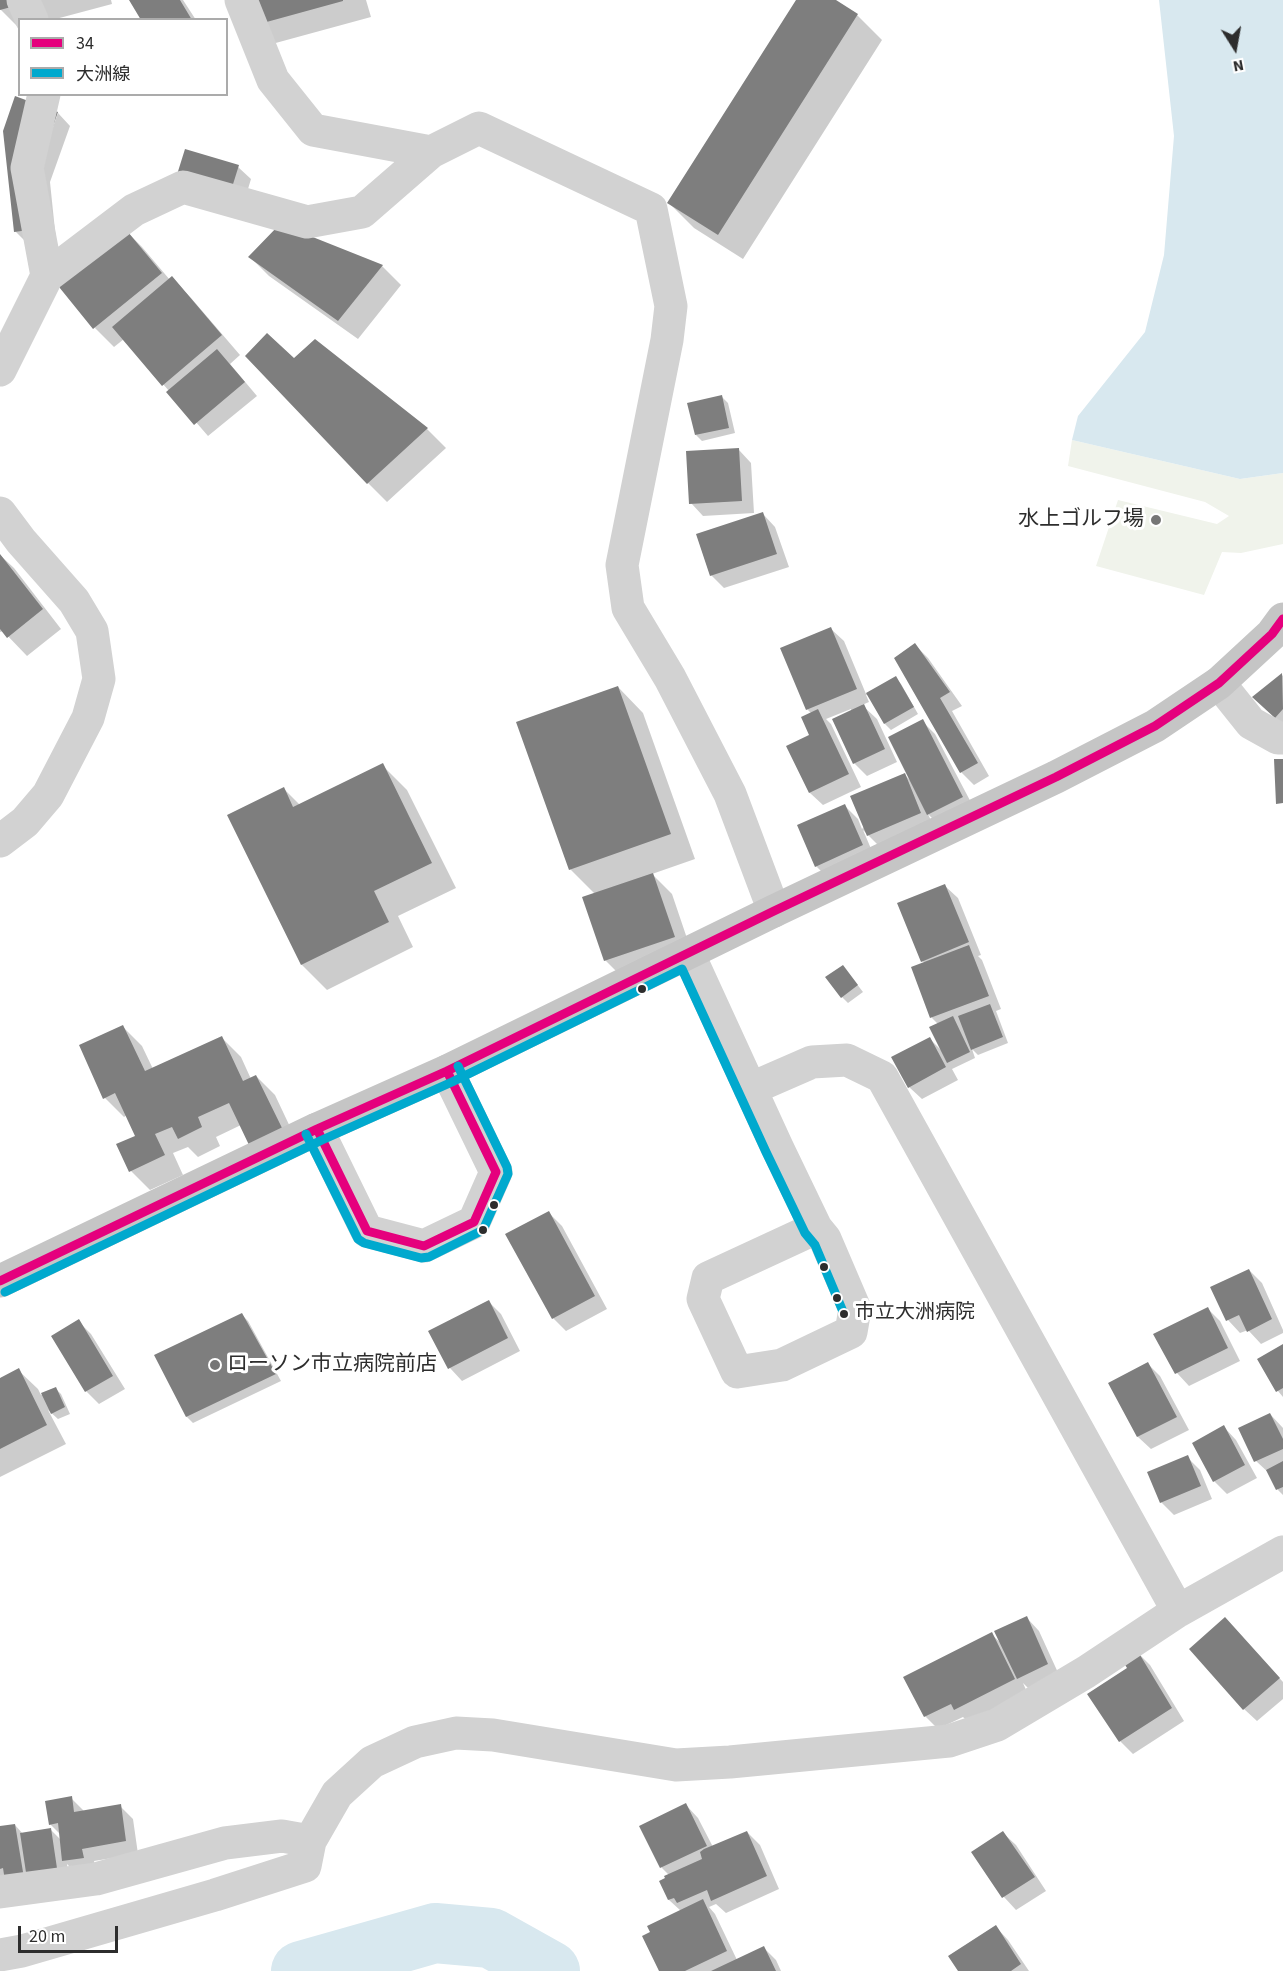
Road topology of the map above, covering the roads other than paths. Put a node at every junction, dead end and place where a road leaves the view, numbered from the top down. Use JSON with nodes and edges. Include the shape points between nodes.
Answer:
{"nodes":[{"id":1,"x":23,"y":0,"type":"edge"},
{"id":2,"x":241,"y":0,"type":"edge"},
{"id":3,"x":31,"y":18,"type":"edge"},
{"id":4,"x":44,"y":96,"type":"edge"},
{"id":5,"x":431,"y":152,"type":"junction"},
{"id":6,"x":47,"y":276,"type":"junction"},
{"id":7,"x":0,"y":370,"type":"edge"},
{"id":8,"x":0,"y":513,"type":"edge"},
{"id":9,"x":1283,"y":618,"type":"edge"},
{"id":10,"x":1219,"y":683,"type":"junction"},
{"id":11,"x":1283,"y":738,"type":"edge"},
{"id":12,"x":0,"y":841,"type":"edge"},
{"id":13,"x":774,"y":911,"type":"junction"},
{"id":14,"x":688,"y":953,"type":"junction"},
{"id":15,"x":447,"y":1071,"type":"junction"},
{"id":16,"x":750,"y":1089,"type":"junction"},
{"id":17,"x":317,"y":1129,"type":"junction"},
{"id":18,"x":816,"y":1228,"type":"junction"},
{"id":19,"x":0,"y":1281,"type":"edge"},
{"id":20,"x":1283,"y":1552,"type":"edge"},
{"id":21,"x":1178,"y":1611,"type":"junction"},
{"id":22,"x":310,"y":1840,"type":"junction"},
{"id":23,"x":0,"y":1892,"type":"edge"},
{"id":24,"x":0,"y":1955,"type":"edge"}],
"edges":[{"from":1,"to":3,"type":"street"},
{"from":2,"to":5,"type":"street","via":[[273,80],[313,130]]},
{"from":4,"to":6,"type":"street","via":[[27,168]]},
{"from":5,"to":6,"type":"street","via":[[362,212],[307,222],[183,187],[134,210]]},
{"from":5,"to":13,"type":"street","via":[[479,128],[651,209],[671,306],[622,565],[628,608],[670,678],[730,794]]},
{"from":6,"to":7,"type":"street"},
{"from":8,"to":12,"type":"street","via":[[74,601],[92,631],[99,680],[88,718],[48,795],[25,822]]},
{"from":9,"to":10,"type":"main road","via":[[1272,634]]},
{"from":10,"to":11,"type":"street","via":[[1251,723]]},
{"from":10,"to":13,"type":"main road","via":[[1155,726],[1056,777]]},
{"from":13,"to":14,"type":"main road"},
{"from":14,"to":15,"type":"main road"},
{"from":14,"to":16,"type":"street"},
{"from":15,"to":17,"type":"main road"},
{"from":15,"to":17,"type":"street","via":[[496,1172],[474,1222],[423,1246],[367,1231]]},
{"from":16,"to":18,"type":"street"},
{"from":16,"to":21,"type":"street","via":[[812,1062],[847,1060],[882,1077]]},
{"from":17,"to":19,"type":"main road"},
{"from":18,"to":18,"type":"street","via":[[825,1239],[855,1310],[851,1332],[782,1365],[737,1372],[703,1299],[708,1278]]},
{"from":20,"to":21,"type":"street"},
{"from":21,"to":22,"type":"street","via":[[997,1725],[949,1741],[676,1765],[493,1735],[456,1733],[415,1742],[372,1762],[337,1794]]},
{"from":22,"to":23,"type":"street","via":[[282,1836],[225,1843],[96,1879]]},
{"from":22,"to":24,"type":"street","via":[[305,1866]]}]}
